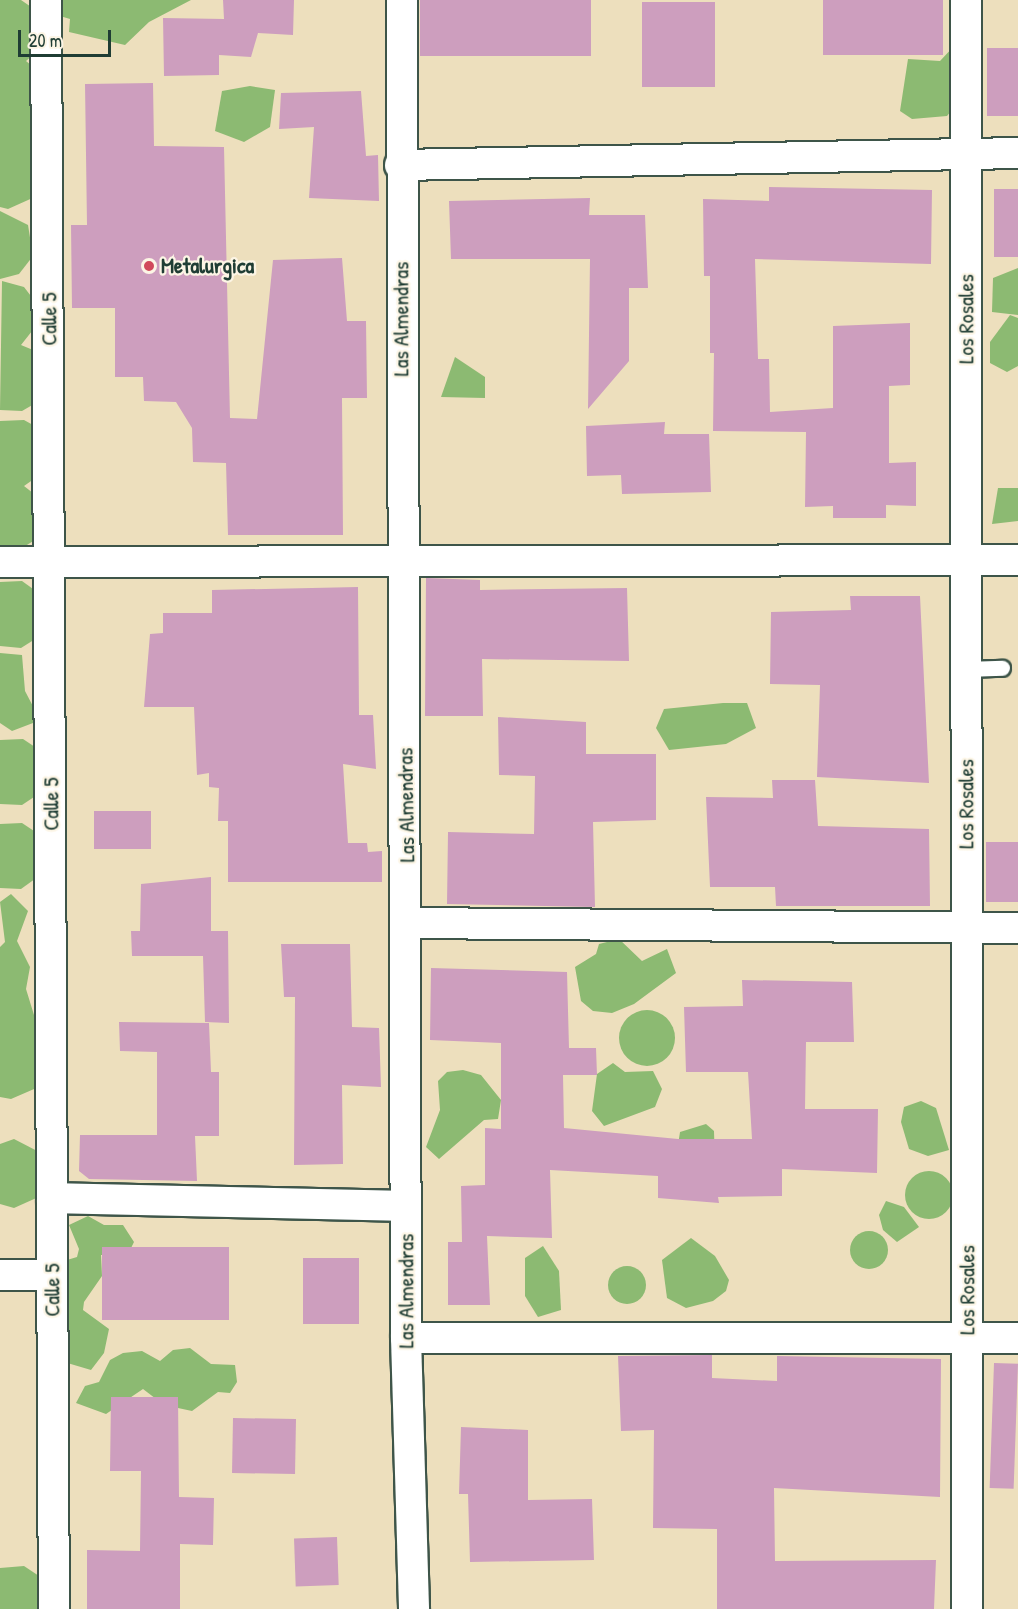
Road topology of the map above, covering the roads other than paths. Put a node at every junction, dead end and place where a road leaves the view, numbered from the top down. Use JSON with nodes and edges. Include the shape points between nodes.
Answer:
{"nodes":[{"id":1,"x":46,"y":0,"type":"edge"},
{"id":2,"x":402,"y":0,"type":"edge"},
{"id":3,"x":966,"y":0,"type":"edge"},
{"id":4,"x":966,"y":153,"type":"junction"},
{"id":5,"x":1018,"y":153,"type":"edge"},
{"id":6,"x":400,"y":165,"type":"junction"},
{"id":7,"x":966,"y":560,"type":"junction"},
{"id":8,"x":1018,"y":560,"type":"edge"},
{"id":9,"x":403,"y":561,"type":"junction"},
{"id":10,"x":0,"y":562,"type":"edge"},
{"id":11,"x":51,"y":562,"type":"junction"},
{"id":12,"x":1002,"y":668,"type":"dead end"},
{"id":13,"x":966,"y":669,"type":"junction"},
{"id":14,"x":407,"y":923,"type":"junction"},
{"id":15,"x":966,"y":928,"type":"junction"},
{"id":16,"x":1018,"y":928,"type":"edge"},
{"id":17,"x":52,"y":1198,"type":"junction"},
{"id":18,"x":405,"y":1206,"type":"junction"},
{"id":19,"x":0,"y":1275,"type":"edge"},
{"id":20,"x":52,"y":1275,"type":"junction"},
{"id":21,"x":405,"y":1338,"type":"junction"},
{"id":22,"x":967,"y":1338,"type":"junction"},
{"id":23,"x":1018,"y":1338,"type":"edge"},
{"id":24,"x":54,"y":1609,"type":"edge"},
{"id":25,"x":414,"y":1609,"type":"edge"},
{"id":26,"x":967,"y":1609,"type":"edge"}],
"edges":[{"from":1,"to":11,"type":"street","name":"Calle 5"},
{"from":2,"to":6,"type":"street","name":"Las Almendras"},
{"from":3,"to":4,"type":"street","name":"Los Rosales"},
{"from":4,"to":5,"type":"street"},
{"from":4,"to":6,"type":"street"},
{"from":4,"to":7,"type":"street","name":"Los Rosales"},
{"from":6,"to":9,"type":"street","name":"Las Almendras"},
{"from":7,"to":8,"type":"street"},
{"from":7,"to":9,"type":"street"},
{"from":7,"to":13,"type":"street","name":"Los Rosales"},
{"from":9,"to":11,"type":"street"},
{"from":9,"to":14,"type":"street","name":"Las Almendras"},
{"from":10,"to":11,"type":"street"},
{"from":11,"to":17,"type":"street","name":"Calle 5"},
{"from":12,"to":13,"type":"lane"},
{"from":13,"to":15,"type":"street","name":"Los Rosales"},
{"from":14,"to":15,"type":"street"},
{"from":14,"to":18,"type":"street","name":"Las Almendras"},
{"from":15,"to":16,"type":"street"},
{"from":15,"to":22,"type":"street","name":"Los Rosales"},
{"from":17,"to":18,"type":"street"},
{"from":17,"to":20,"type":"street","name":"Calle 5"},
{"from":18,"to":21,"type":"street","name":"Las Almendras"},
{"from":19,"to":20,"type":"street"},
{"from":20,"to":24,"type":"street","name":"Calle 5"},
{"from":21,"to":22,"type":"street"},
{"from":21,"to":25,"type":"street","name":"Las Almendras"},
{"from":22,"to":23,"type":"street"},
{"from":22,"to":26,"type":"street","name":"Los Rosales"}]}
